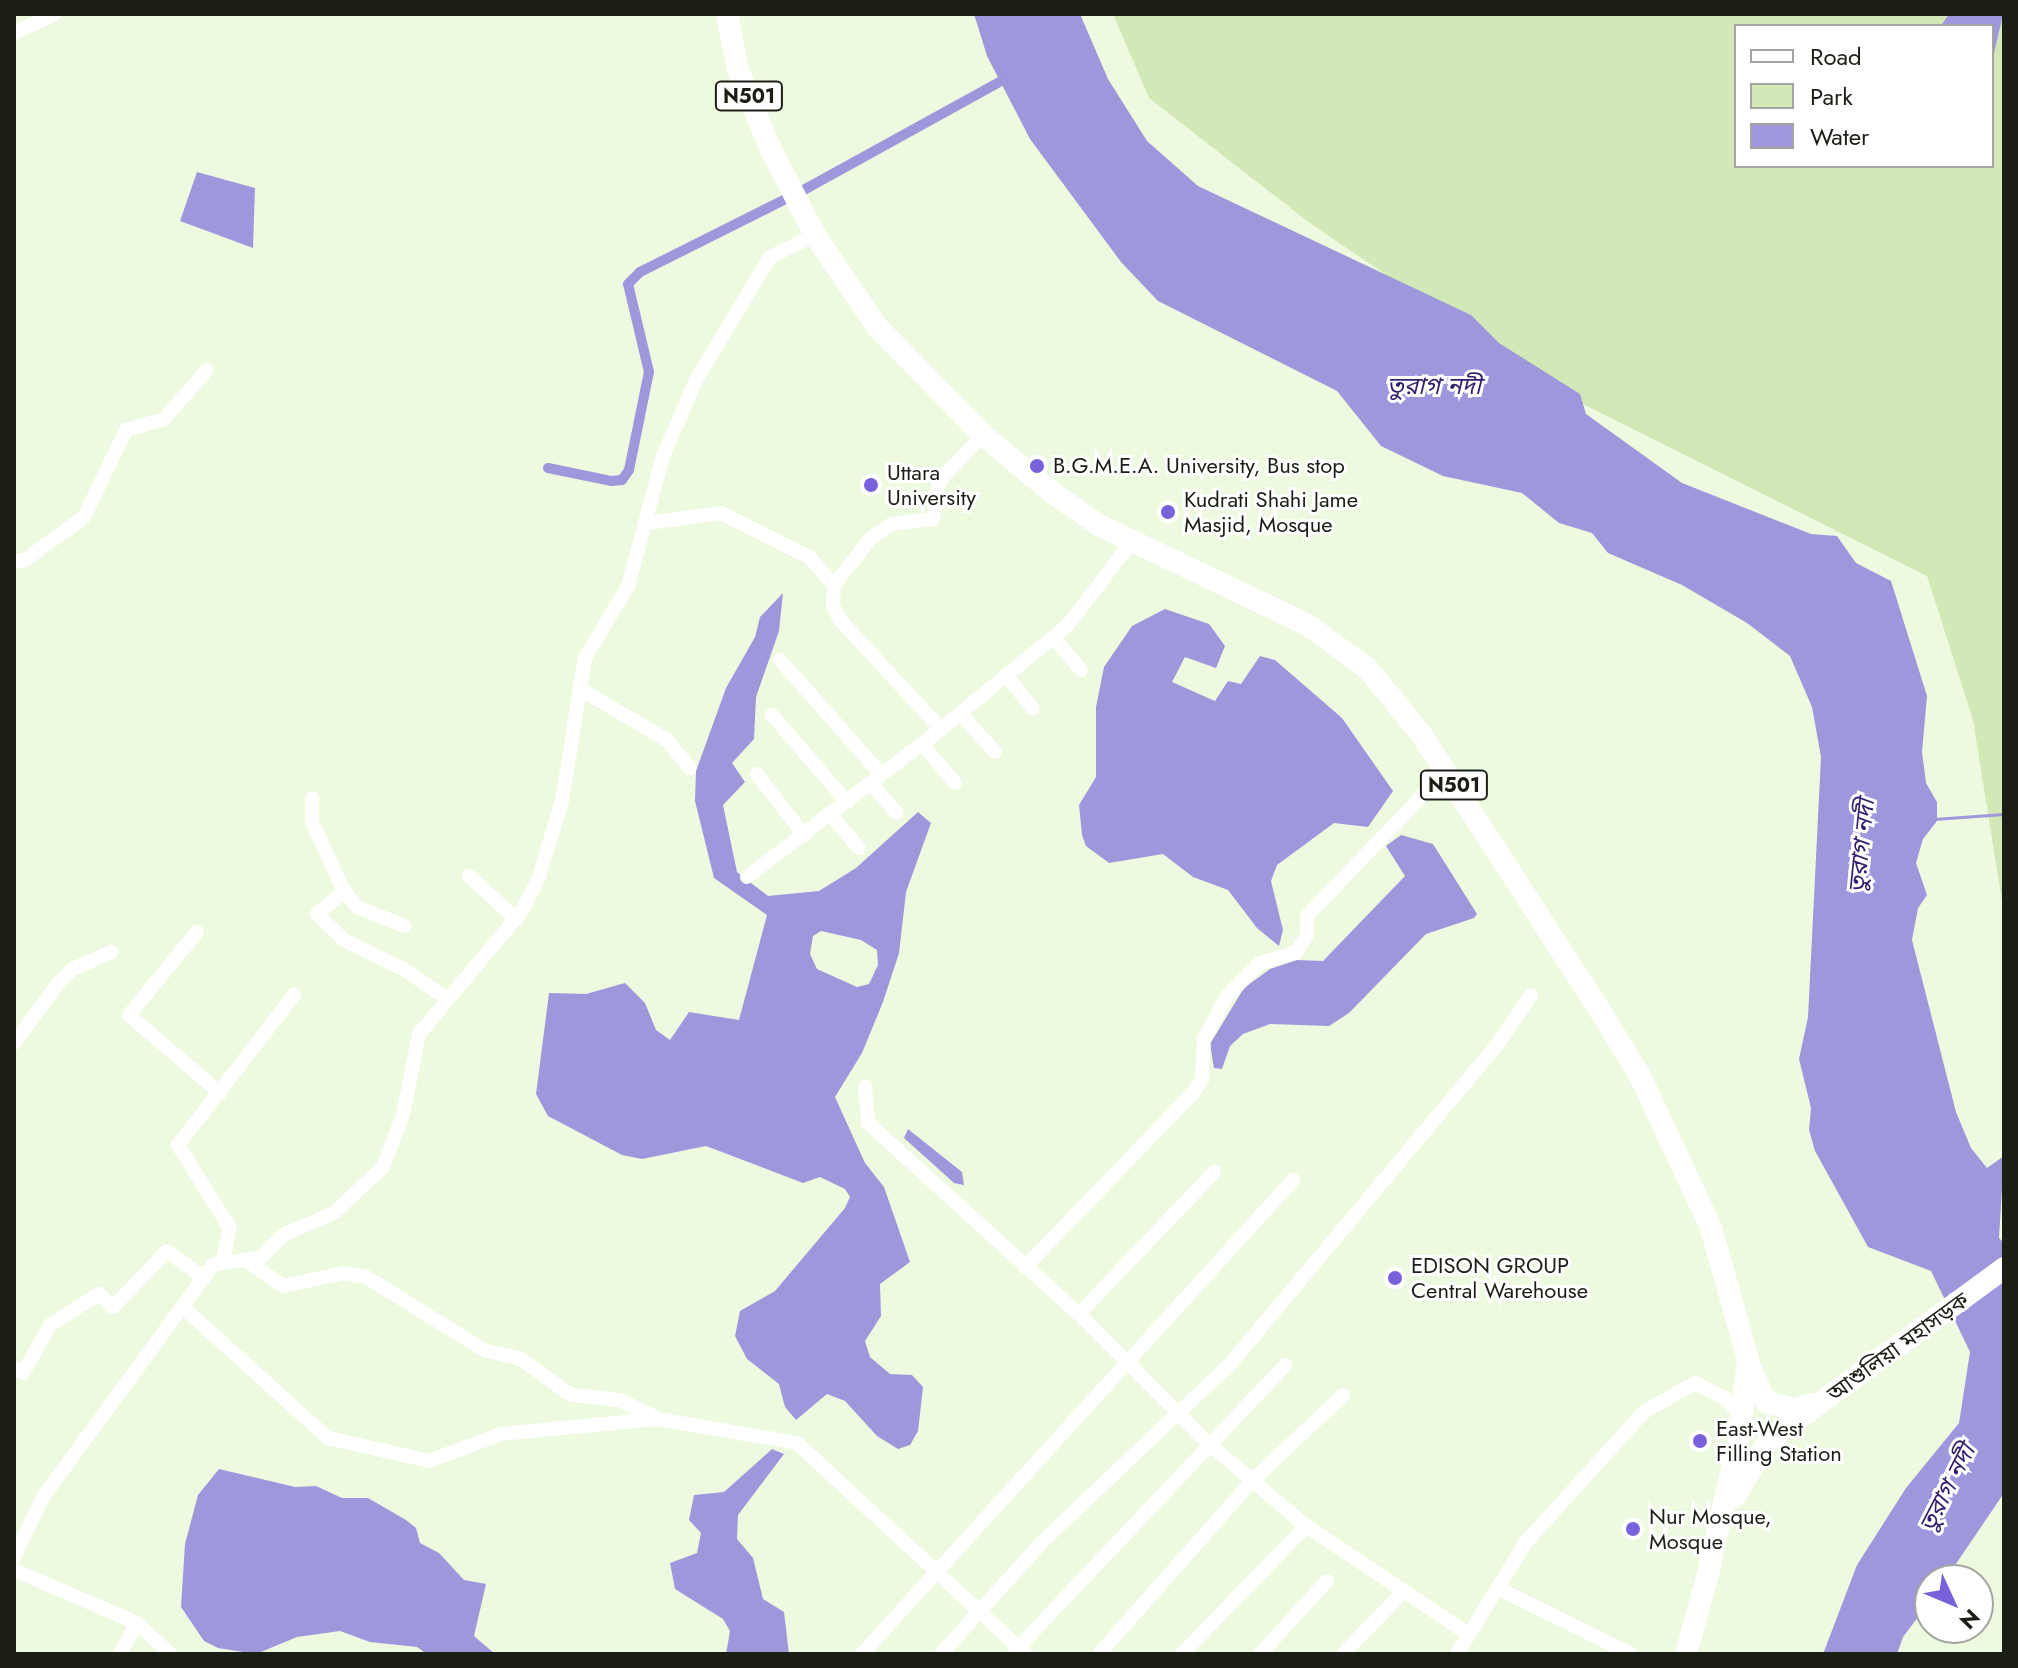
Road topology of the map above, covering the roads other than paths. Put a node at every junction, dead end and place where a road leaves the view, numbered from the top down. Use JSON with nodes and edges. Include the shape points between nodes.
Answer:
{"nodes":[{"id":1,"x":55,"y":14,"type":"edge"},
{"id":2,"x":727,"y":14,"type":"edge"},
{"id":3,"x":14,"y":33,"type":"edge"},
{"id":4,"x":813,"y":230,"type":"junction"},
{"id":5,"x":207,"y":370,"type":"dead end"},
{"id":6,"x":983,"y":435,"type":"junction"},
{"id":7,"x":647,"y":523,"type":"junction"},
{"id":8,"x":1132,"y":541,"type":"junction"},
{"id":9,"x":14,"y":562,"type":"edge"},
{"id":10,"x":834,"y":585,"type":"junction"},
{"id":11,"x":1053,"y":637,"type":"junction"},
{"id":12,"x":780,"y":660,"type":"dead end"},
{"id":13,"x":1081,"y":670,"type":"dead end"},
{"id":14,"x":1006,"y":675,"type":"junction"},
{"id":15,"x":580,"y":689,"type":"junction"},
{"id":16,"x":1033,"y":709,"type":"dead end"},
{"id":17,"x":960,"y":713,"type":"junction"},
{"id":18,"x":772,"y":715,"type":"dead end"},
{"id":19,"x":941,"y":729,"type":"junction"},
{"id":20,"x":922,"y":744,"type":"junction"},
{"id":21,"x":995,"y":752,"type":"dead end"},
{"id":22,"x":690,"y":768,"type":"dead end"},
{"id":23,"x":1444,"y":773,"type":"junction"},
{"id":24,"x":757,"y":774,"type":"dead end"},
{"id":25,"x":876,"y":779,"type":"junction"},
{"id":26,"x":955,"y":783,"type":"dead end"},
{"id":27,"x":312,"y":798,"type":"dead end"},
{"id":28,"x":847,"y":802,"type":"junction"},
{"id":29,"x":897,"y":813,"type":"dead end"},
{"id":30,"x":831,"y":815,"type":"junction"},
{"id":31,"x":805,"y":836,"type":"junction"},
{"id":32,"x":859,"y":848,"type":"dead end"},
{"id":33,"x":469,"y":876,"type":"dead end"},
{"id":34,"x":747,"y":877,"type":"dead end"},
{"id":35,"x":345,"y":891,"type":"junction"},
{"id":36,"x":516,"y":919,"type":"junction"},
{"id":37,"x":404,"y":926,"type":"dead end"},
{"id":38,"x":197,"y":932,"type":"dead end"},
{"id":39,"x":111,"y":952,"type":"dead end"},
{"id":40,"x":294,"y":995,"type":"dead end"},
{"id":41,"x":1531,"y":995,"type":"dead end"},
{"id":42,"x":447,"y":999,"type":"junction"},
{"id":43,"x":14,"y":1043,"type":"edge"},
{"id":44,"x":865,"y":1087,"type":"dead end"},
{"id":45,"x":220,"y":1093,"type":"junction"},
{"id":46,"x":1214,"y":1172,"type":"dead end"},
{"id":47,"x":1293,"y":1180,"type":"dead end"},
{"id":48,"x":223,"y":1260,"type":"junction"},
{"id":49,"x":249,"y":1262,"type":"junction"},
{"id":50,"x":1025,"y":1267,"type":"junction"},
{"id":51,"x":2004,"y":1268,"type":"edge"},
{"id":52,"x":204,"y":1278,"type":"junction"},
{"id":53,"x":185,"y":1309,"type":"junction"},
{"id":54,"x":1079,"y":1314,"type":"junction"},
{"id":55,"x":1748,"y":1360,"type":"junction"},
{"id":56,"x":1127,"y":1362,"type":"junction"},
{"id":57,"x":1285,"y":1365,"type":"dead end"},
{"id":58,"x":14,"y":1368,"type":"edge"},
{"id":59,"x":1343,"y":1395,"type":"dead end"},
{"id":60,"x":1824,"y":1401,"type":"junction"},
{"id":61,"x":1181,"y":1413,"type":"junction"},
{"id":62,"x":1743,"y":1417,"type":"junction"},
{"id":63,"x":657,"y":1419,"type":"junction"},
{"id":64,"x":1208,"y":1443,"type":"junction"},
{"id":65,"x":1254,"y":1479,"type":"junction"},
{"id":66,"x":1306,"y":1526,"type":"junction"},
{"id":67,"x":14,"y":1557,"type":"edge"},
{"id":68,"x":14,"y":1570,"type":"edge"},
{"id":69,"x":938,"y":1570,"type":"junction"},
{"id":70,"x":1707,"y":1577,"type":"junction"},
{"id":71,"x":1327,"y":1581,"type":"dead end"},
{"id":72,"x":1497,"y":1588,"type":"junction"},
{"id":73,"x":1403,"y":1592,"type":"junction"},
{"id":74,"x":982,"y":1611,"type":"junction"},
{"id":75,"x":137,"y":1623,"type":"junction"},
{"id":76,"x":1468,"y":1634,"type":"junction"},
{"id":77,"x":1018,"y":1652,"type":"edge"},
{"id":78,"x":120,"y":1654,"type":"edge"},
{"id":79,"x":170,"y":1654,"type":"edge"},
{"id":80,"x":862,"y":1654,"type":"edge"},
{"id":81,"x":941,"y":1654,"type":"edge"},
{"id":82,"x":1099,"y":1654,"type":"edge"},
{"id":83,"x":1182,"y":1654,"type":"edge"},
{"id":84,"x":1260,"y":1654,"type":"edge"},
{"id":85,"x":1343,"y":1654,"type":"edge"},
{"id":86,"x":1457,"y":1654,"type":"edge"},
{"id":87,"x":1631,"y":1654,"type":"edge"},
{"id":88,"x":1686,"y":1654,"type":"edge"}],
"edges":[{"from":1,"to":3,"type":"street"},
{"from":2,"to":4,"type":"highway","number":"N501","via":[[738,70]]},
{"from":4,"to":6,"type":"highway","number":"N501","via":[[877,327]]},
{"from":4,"to":7,"type":"street","via":[[770,257],[718,338],[663,456]]},
{"from":5,"to":9,"type":"street","via":[[164,419],[126,430],[84,517],[25,560]]},
{"from":6,"to":8,"type":"highway","number":"N501","via":[[1054,494]]},
{"from":6,"to":10,"type":"street","via":[[939,481],[933,519],[892,524],[871,538]]},
{"from":7,"to":10,"type":"street","via":[[721,513],[809,557]]},
{"from":7,"to":15,"type":"street","via":[[620,605],[585,658]]},
{"from":8,"to":11,"type":"street","via":[[1104,582]]},
{"from":8,"to":23,"type":"highway","number":"N501","via":[[1269,603],[1338,641],[1397,702]]},
{"from":10,"to":19,"type":"street","via":[[833,606],[840,620]]},
{"from":11,"to":13,"type":"street"},
{"from":11,"to":14,"type":"street"},
{"from":12,"to":25,"type":"street"},
{"from":14,"to":16,"type":"street"},
{"from":14,"to":17,"type":"street"},
{"from":15,"to":22,"type":"street","via":[[667,740]]},
{"from":15,"to":36,"type":"street","via":[[558,816],[538,880]]},
{"from":17,"to":19,"type":"street"},
{"from":17,"to":21,"type":"street"},
{"from":18,"to":28,"type":"street"},
{"from":19,"to":20,"type":"street"},
{"from":20,"to":25,"type":"street"},
{"from":20,"to":26,"type":"street"},
{"from":23,"to":50,"type":"street","via":[[1307,916],[1307,935],[1296,953],[1260,963],[1227,996],[1206,1032],[1202,1080],[1193,1093]]},
{"from":23,"to":55,"type":"highway","number":"N501","via":[[1639,1074],[1711,1228]]},
{"from":24,"to":31,"type":"street"},
{"from":25,"to":28,"type":"street"},
{"from":25,"to":29,"type":"street"},
{"from":27,"to":35,"type":"street","via":[[312,822]]},
{"from":28,"to":30,"type":"street"},
{"from":30,"to":31,"type":"street"},
{"from":30,"to":32,"type":"street"},
{"from":31,"to":34,"type":"street"},
{"from":33,"to":36,"type":"street"},
{"from":35,"to":37,"type":"street","via":[[357,907]]},
{"from":35,"to":42,"type":"street","via":[[317,914],[344,940],[405,970]]},
{"from":36,"to":42,"type":"street"},
{"from":38,"to":45,"type":"street","via":[[129,1015]]},
{"from":39,"to":43,"type":"street","via":[[66,975]]},
{"from":40,"to":45,"type":"street"},
{"from":41,"to":61,"type":"street","via":[[1409,1151],[1231,1363]]},
{"from":42,"to":49,"type":"street","via":[[419,1034],[403,1115],[371,1183],[334,1213],[285,1234]]},
{"from":44,"to":50,"type":"street","via":[[868,1123]]},
{"from":45,"to":48,"type":"street","via":[[178,1145],[230,1228]]},
{"from":46,"to":54,"type":"street"},
{"from":47,"to":56,"type":"street"},
{"from":48,"to":49,"type":"street"},
{"from":48,"to":52,"type":"street"},
{"from":49,"to":63,"type":"street","via":[[283,1286],[344,1273],[366,1277],[486,1351],[519,1358],[571,1395],[620,1400]]},
{"from":50,"to":54,"type":"street"},
{"from":51,"to":60,"type":"highway","name":"আশুলিয়া মহাসড়ক"},
{"from":52,"to":53,"type":"street"},
{"from":52,"to":58,"type":"street","via":[[167,1251],[113,1307],[99,1294],[50,1325],[23,1373]]},
{"from":53,"to":63,"type":"street","via":[[328,1438],[342,1442],[429,1461],[501,1434]]},
{"from":53,"to":67,"type":"street","via":[[139,1363],[43,1497]]},
{"from":54,"to":56,"type":"street"},
{"from":55,"to":60,"type":"highway","via":[[1766,1402],[1793,1409]]},
{"from":55,"to":62,"type":"highway","number":"N501"},
{"from":56,"to":61,"type":"street"},
{"from":56,"to":69,"type":"street"},
{"from":57,"to":64,"type":"street"},
{"from":59,"to":65,"type":"street"},
{"from":60,"to":70,"type":"highway","name":"আশুলিয়া মহাসড়ক","via":[[1768,1441],[1734,1498]]},
{"from":61,"to":64,"type":"street"},
{"from":61,"to":74,"type":"street","via":[[1093,1492]]},
{"from":62,"to":70,"type":"highway","number":"N501"},
{"from":62,"to":72,"type":"street","via":[[1725,1398],[1695,1383],[1673,1392],[1618,1437],[1555,1505]]},
{"from":63,"to":69,"type":"street","via":[[797,1443]]},
{"from":64,"to":65,"type":"street"},
{"from":64,"to":77,"type":"street"},
{"from":65,"to":66,"type":"street"},
{"from":65,"to":82,"type":"street"},
{"from":66,"to":73,"type":"street"},
{"from":66,"to":83,"type":"street"},
{"from":68,"to":75,"type":"street"},
{"from":69,"to":74,"type":"street"},
{"from":69,"to":80,"type":"street"},
{"from":70,"to":88,"type":"highway"},
{"from":71,"to":84,"type":"street"},
{"from":72,"to":76,"type":"street"},
{"from":72,"to":87,"type":"street"},
{"from":73,"to":76,"type":"street"},
{"from":73,"to":85,"type":"street"},
{"from":74,"to":77,"type":"street"},
{"from":74,"to":81,"type":"street"},
{"from":75,"to":78,"type":"street"},
{"from":75,"to":79,"type":"street"},
{"from":76,"to":86,"type":"street"}]}
